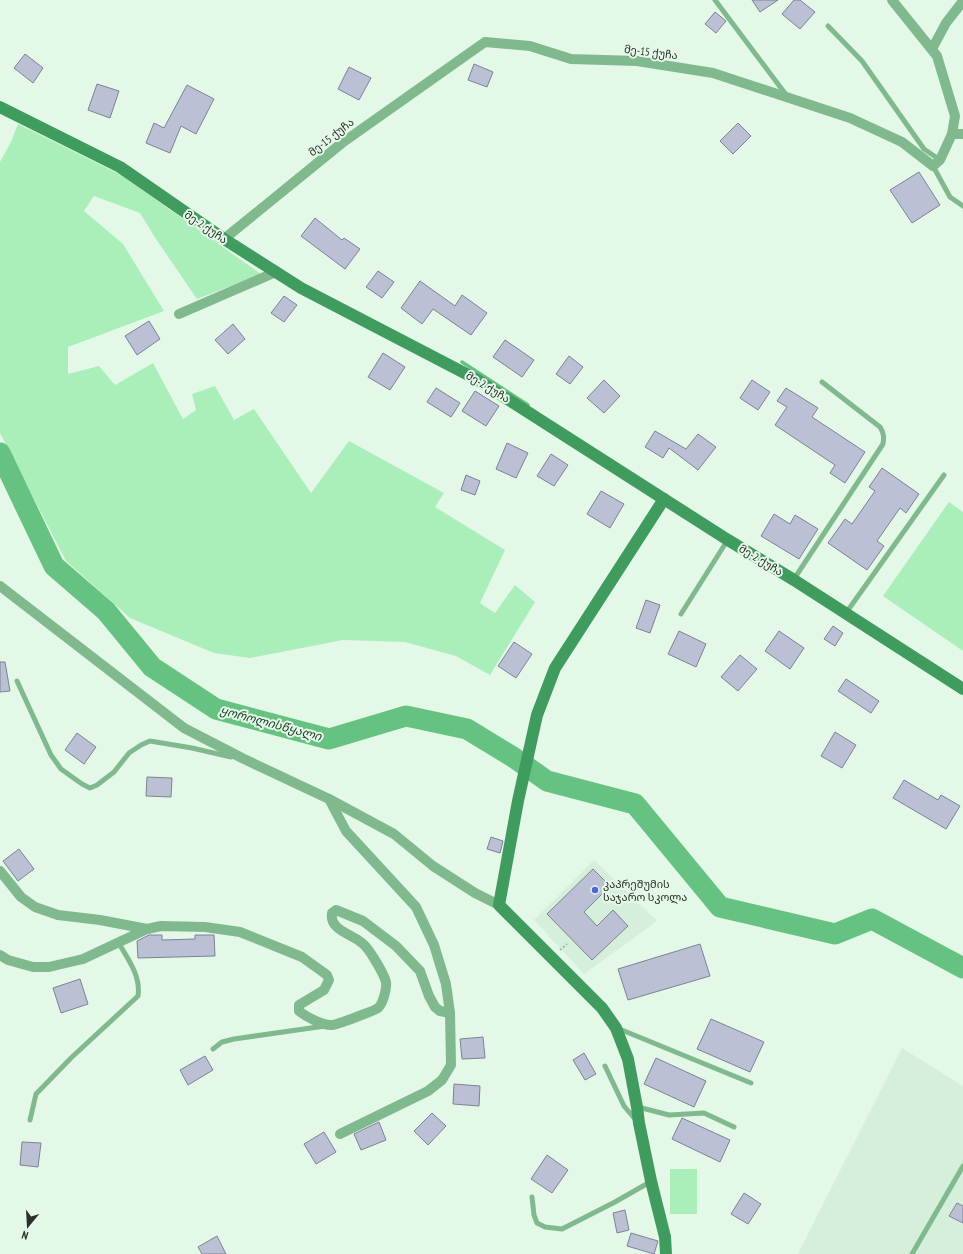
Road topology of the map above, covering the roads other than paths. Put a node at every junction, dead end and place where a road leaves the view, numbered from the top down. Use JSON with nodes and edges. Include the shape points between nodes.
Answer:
{"nodes":[{"id":1,"x":715,"y":0,"type":"edge"},
{"id":2,"x":892,"y":0,"type":"edge"},
{"id":3,"x":963,"y":1,"type":"edge"},
{"id":4,"x":828,"y":26,"type":"dead end"},
{"id":5,"x":932,"y":49,"type":"junction"},
{"id":6,"x":789,"y":98,"type":"junction"},
{"id":7,"x":0,"y":107,"type":"edge"},
{"id":8,"x":952,"y":134,"type":"junction"},
{"id":9,"x":963,"y":134,"type":"edge"},
{"id":10,"x":936,"y":163,"type":"junction"},
{"id":11,"x":963,"y":206,"type":"edge"},
{"id":12,"x":224,"y":239,"type":"junction"},
{"id":13,"x":276,"y":272,"type":"junction"},
{"id":14,"x":179,"y":314,"type":"dead end"},
{"id":15,"x":822,"y":382,"type":"dead end"},
{"id":16,"x":944,"y":475,"type":"dead end"},
{"id":17,"x":664,"y":499,"type":"junction"},
{"id":18,"x":728,"y":540,"type":"junction"},
{"id":19,"x":794,"y":580,"type":"junction"},
{"id":20,"x":0,"y":586,"type":"edge"},
{"id":21,"x":846,"y":613,"type":"junction"},
{"id":22,"x":681,"y":614,"type":"dead end"},
{"id":23,"x":17,"y":681,"type":"dead end"},
{"id":24,"x":963,"y":689,"type":"edge"},
{"id":25,"x":244,"y":759,"type":"junction"},
{"id":26,"x":329,"y":800,"type":"junction"},
{"id":27,"x":0,"y":871,"type":"edge"},
{"id":28,"x":498,"y":905,"type":"junction"},
{"id":29,"x":147,"y":929,"type":"junction"},
{"id":30,"x":118,"y":942,"type":"junction"},
{"id":31,"x":0,"y":955,"type":"edge"},
{"id":32,"x":450,"y":1013,"type":"junction"},
{"id":33,"x":332,"y":1025,"type":"junction"},
{"id":34,"x":616,"y":1028,"type":"junction"},
{"id":35,"x":213,"y":1049,"type":"dead end"},
{"id":36,"x":605,"y":1066,"type":"dead end"},
{"id":37,"x":751,"y":1084,"type":"dead end"},
{"id":38,"x":637,"y":1107,"type":"junction"},
{"id":39,"x":30,"y":1120,"type":"dead end"},
{"id":40,"x":639,"y":1123,"type":"junction"},
{"id":41,"x":734,"y":1127,"type":"dead end"},
{"id":42,"x":340,"y":1134,"type":"dead end"},
{"id":43,"x":962,"y":1168,"type":"edge"},
{"id":44,"x":651,"y":1181,"type":"junction"},
{"id":45,"x":532,"y":1197,"type":"dead end"},
{"id":46,"x":666,"y":1254,"type":"edge"},
{"id":47,"x":912,"y":1254,"type":"edge"}],
"edges":[{"from":1,"to":6,"type":"lane"},
{"from":2,"to":5,"type":"street"},
{"from":3,"to":5,"type":"street","via":[[946,23]]},
{"from":4,"to":10,"type":"lane","via":[[862,61]]},
{"from":5,"to":8,"type":"street","via":[[937,56],[955,116]]},
{"from":6,"to":10,"type":"street","name":"მე-15 ქუჩა","via":[[850,118],[902,142]]},
{"from":6,"to":12,"type":"street","name":"მე-15 ქუჩა","via":[[713,73],[637,61],[570,59],[530,46],[485,42],[342,143]]},
{"from":7,"to":12,"type":"street","name":"მე-2 ქუჩა","via":[[120,167]]},
{"from":8,"to":9,"type":"street"},
{"from":8,"to":10,"type":"street"},
{"from":10,"to":11,"type":"lane","via":[[950,197]]},
{"from":12,"to":13,"type":"street","name":"მე-2 ქუჩა"},
{"from":13,"to":14,"type":"street"},
{"from":13,"to":17,"type":"street","name":"მე-2 ქუჩა","via":[[301,288],[476,378]]},
{"from":15,"to":19,"type":"lane","via":[[880,427],[884,436],[883,444]]},
{"from":16,"to":21,"type":"lane"},
{"from":17,"to":18,"type":"street","name":"მე-2 ქუჩა"},
{"from":17,"to":28,"type":"street","via":[[555,668],[537,715]]},
{"from":18,"to":19,"type":"street","name":"მე-2 ქუჩა"},
{"from":18,"to":22,"type":"lane"},
{"from":19,"to":21,"type":"street","name":"მე-2 ქუჩა"},
{"from":20,"to":25,"type":"street","via":[[184,728]]},
{"from":21,"to":24,"type":"street","name":"მე-2 ქუჩა"},
{"from":23,"to":25,"type":"lane","via":[[51,755],[62,770],[90,788],[114,772],[130,753],[150,741]]},
{"from":25,"to":26,"type":"street"},
{"from":26,"to":28,"type":"street","via":[[394,834],[432,866]]},
{"from":26,"to":32,"type":"street","via":[[346,831],[416,907],[434,945],[446,984]]},
{"from":27,"to":29,"type":"street","via":[[21,898],[35,907],[58,915]]},
{"from":28,"to":34,"type":"street","via":[[602,1008]]},
{"from":29,"to":30,"type":"street"},
{"from":29,"to":33,"type":"street","via":[[161,926],[205,927],[240,932],[302,957],[327,975],[329,980],[324,990],[299,1005],[299,1011],[308,1018]]},
{"from":30,"to":31,"type":"street","via":[[83,958],[49,967],[33,968]]},
{"from":30,"to":39,"type":"lane","via":[[134,968],[140,987],[138,996],[36,1094]]},
{"from":32,"to":33,"type":"street","via":[[435,1007],[420,971],[396,946],[363,922],[336,910],[332,913],[331,919],[334,925],[363,943],[381,970],[386,983],[382,1002],[377,1009]]},
{"from":32,"to":42,"type":"street","via":[[451,1065],[442,1080],[428,1091]]},
{"from":33,"to":35,"type":"lane","via":[[234,1039],[222,1042]]},
{"from":34,"to":37,"type":"lane"},
{"from":34,"to":38,"type":"street","via":[[628,1059]]},
{"from":36,"to":40,"type":"lane","via":[[624,1106]]},
{"from":38,"to":40,"type":"street"},
{"from":38,"to":41,"type":"lane","via":[[669,1115],[704,1113]]},
{"from":40,"to":44,"type":"street"},
{"from":43,"to":47,"type":"lane"},
{"from":44,"to":45,"type":"lane","via":[[562,1229],[545,1227],[537,1223]]},
{"from":44,"to":46,"type":"street","via":[[665,1237]]}]}
